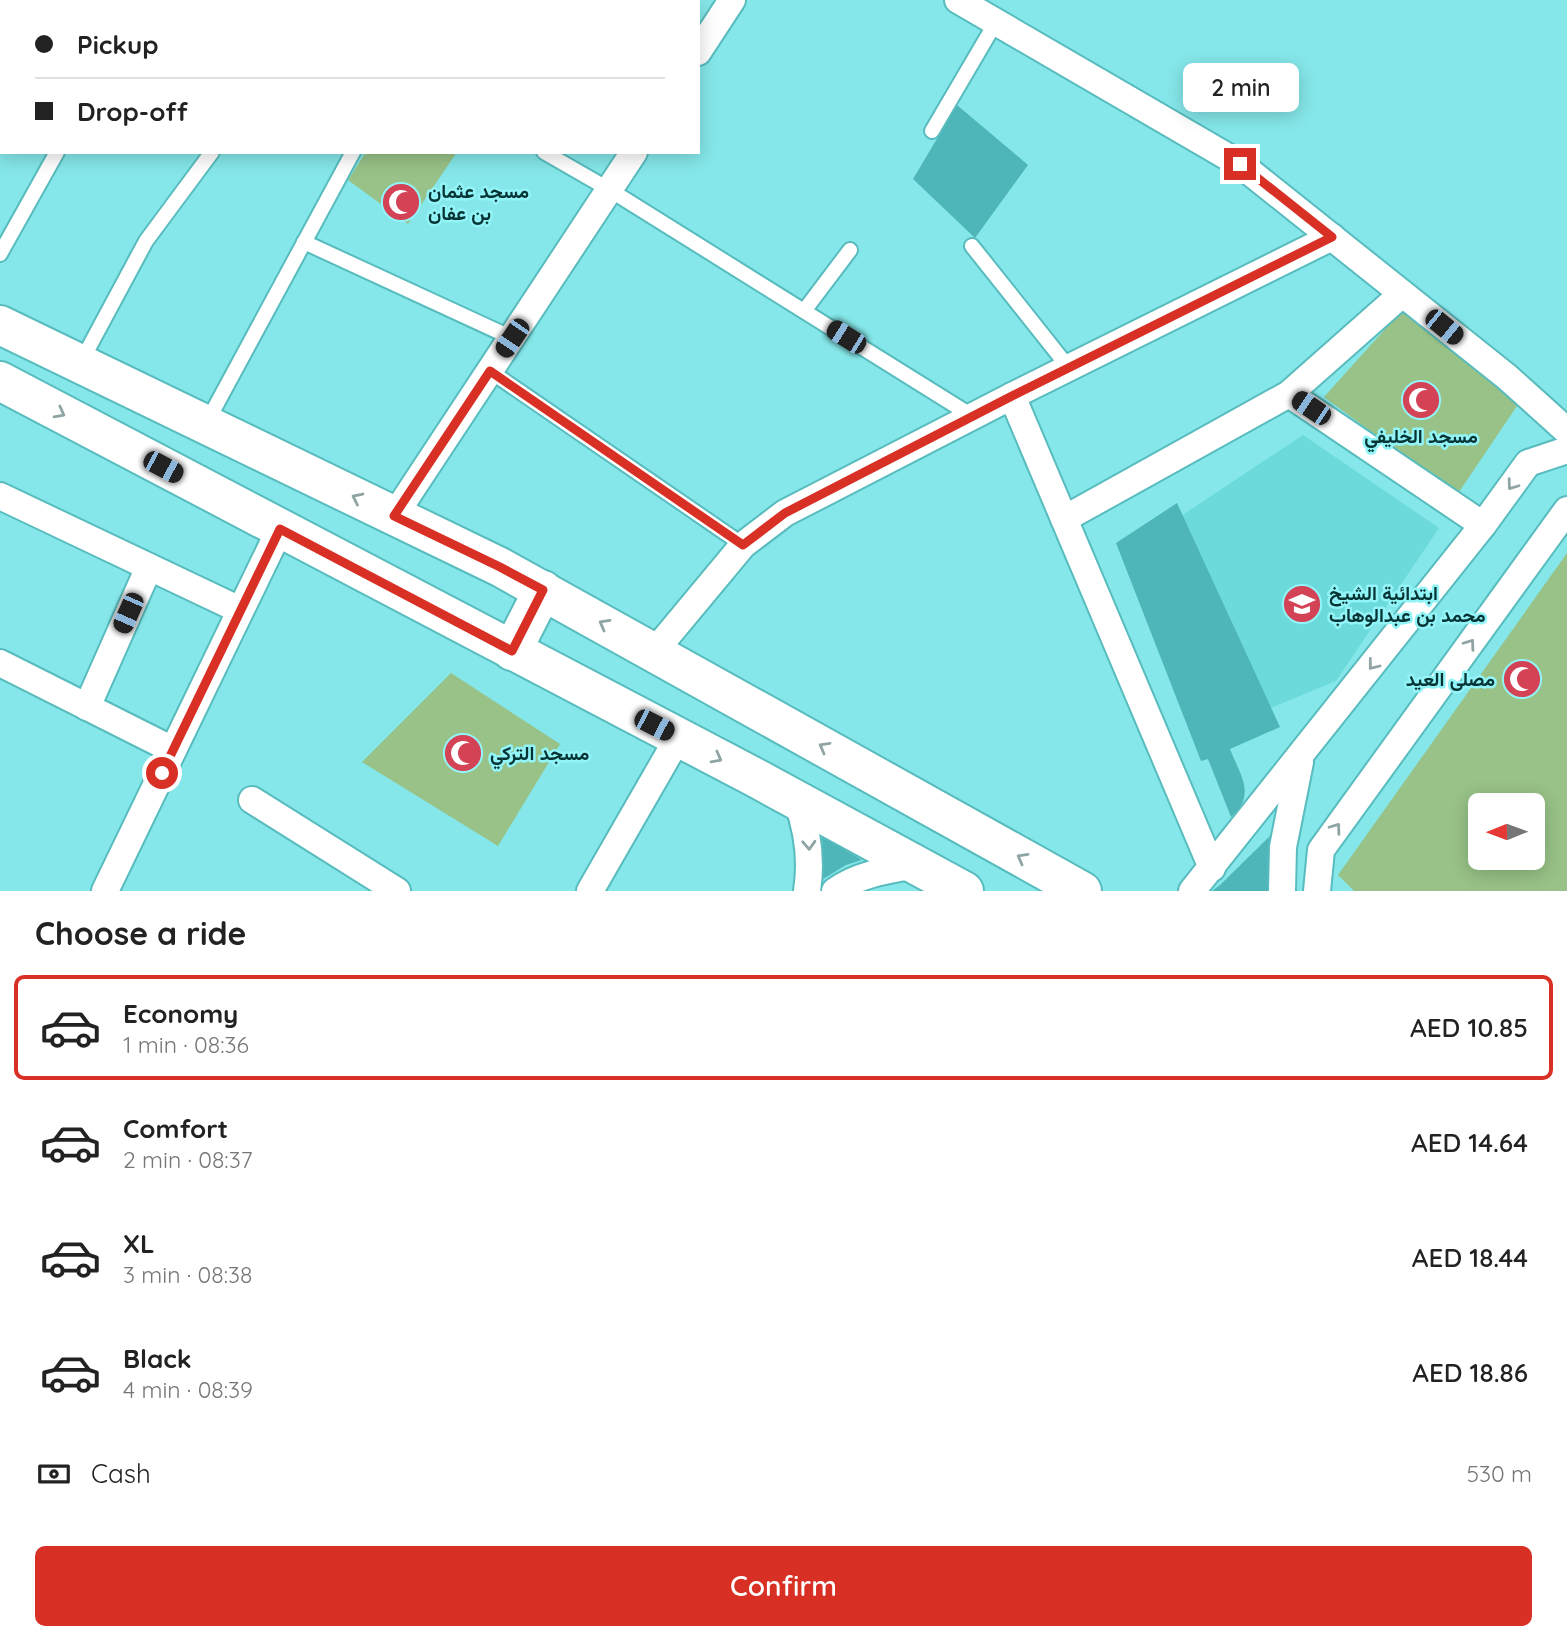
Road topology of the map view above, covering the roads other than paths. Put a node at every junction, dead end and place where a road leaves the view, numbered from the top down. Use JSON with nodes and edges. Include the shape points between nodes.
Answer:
{"nodes":[{"id":1,"x":732,"y":0,"type":"edge"},
{"id":2,"x":958,"y":0,"type":"edge"},
{"id":3,"x":996,"y":22,"type":"junction"},
{"id":4,"x":700,"y":49,"type":"edge"},
{"id":5,"x":932,"y":131,"type":"dead end"},
{"id":6,"x":56,"y":154,"type":"edge"},
{"id":7,"x":210,"y":154,"type":"edge"},
{"id":8,"x":352,"y":154,"type":"edge"},
{"id":9,"x":547,"y":154,"type":"edge"},
{"id":10,"x":633,"y":154,"type":"edge"},
{"id":11,"x":610,"y":190,"type":"junction"},
{"id":12,"x":1332,"y":237,"type":"junction"},
{"id":13,"x":304,"y":242,"type":"junction"},
{"id":14,"x":972,"y":246,"type":"dead end"},
{"id":15,"x":850,"y":250,"type":"dead end"},
{"id":16,"x":0,"y":254,"type":"edge"},
{"id":17,"x":1402,"y":294,"type":"junction"},
{"id":18,"x":804,"y":311,"type":"junction"},
{"id":19,"x":0,"y":325,"type":"edge"},
{"id":20,"x":512,"y":338,"type":"junction"},
{"id":21,"x":80,"y":363,"type":"junction"},
{"id":22,"x":1069,"y":368,"type":"junction"},
{"id":23,"x":490,"y":371,"type":"junction"},
{"id":24,"x":0,"y":381,"type":"edge"},
{"id":25,"x":1289,"y":394,"type":"junction"},
{"id":26,"x":1012,"y":396,"type":"junction"},
{"id":27,"x":972,"y":416,"type":"junction"},
{"id":28,"x":206,"y":424,"type":"junction"},
{"id":29,"x":1567,"y":431,"type":"edge"},
{"id":30,"x":1567,"y":450,"type":"edge"},
{"id":31,"x":0,"y":496,"type":"edge"},
{"id":32,"x":1567,"y":510,"type":"edge"},
{"id":33,"x":394,"y":516,"type":"junction"},
{"id":34,"x":1064,"y":519,"type":"junction"},
{"id":35,"x":1483,"y":525,"type":"junction"},
{"id":36,"x":280,"y":529,"type":"junction"},
{"id":37,"x":743,"y":545,"type":"junction"},
{"id":38,"x":149,"y":566,"type":"junction"},
{"id":39,"x":543,"y":590,"type":"junction"},
{"id":40,"x":240,"y":610,"type":"junction"},
{"id":41,"x":512,"y":651,"type":"junction"},
{"id":42,"x":654,"y":652,"type":"junction"},
{"id":43,"x":0,"y":663,"type":"edge"},
{"id":44,"x":87,"y":706,"type":"junction"},
{"id":45,"x":678,"y":737,"type":"junction"},
{"id":46,"x":173,"y":750,"type":"junction"},
{"id":47,"x":1302,"y":754,"type":"junction"},
{"id":48,"x":252,"y":800,"type":"dead end"},
{"id":49,"x":797,"y":800,"type":"junction"},
{"id":50,"x":916,"y":865,"type":"junction"},
{"id":51,"x":1212,"y":868,"type":"junction"},
{"id":52,"x":384,"y":887,"type":"edge"},
{"id":53,"x":1320,"y":888,"type":"edge"},
{"id":54,"x":104,"y":891,"type":"edge"},
{"id":55,"x":590,"y":891,"type":"edge"},
{"id":56,"x":807,"y":891,"type":"edge"},
{"id":57,"x":835,"y":891,"type":"edge"},
{"id":58,"x":964,"y":891,"type":"edge"},
{"id":59,"x":1082,"y":891,"type":"edge"},
{"id":60,"x":1192,"y":891,"type":"edge"},
{"id":61,"x":1282,"y":891,"type":"edge"}],
"edges":[{"from":1,"to":4,"type":"street"},
{"from":2,"to":3,"type":"street"},
{"from":3,"to":5,"type":"lane"},
{"from":3,"to":12,"type":"street","via":[[1240,164]]},
{"from":6,"to":16,"type":"lane"},
{"from":7,"to":21,"type":"lane","via":[[146,240]]},
{"from":8,"to":13,"type":"lane"},
{"from":9,"to":11,"type":"lane"},
{"from":10,"to":11,"type":"street"},
{"from":11,"to":18,"type":"lane"},
{"from":11,"to":20,"type":"street"},
{"from":12,"to":17,"type":"street"},
{"from":12,"to":22,"type":"street"},
{"from":13,"to":20,"type":"lane"},
{"from":13,"to":28,"type":"lane"},
{"from":14,"to":22,"type":"lane"},
{"from":15,"to":18,"type":"lane"},
{"from":17,"to":25,"type":"street"},
{"from":17,"to":29,"type":"street"},
{"from":18,"to":27,"type":"lane"},
{"from":19,"to":21,"type":"street"},
{"from":20,"to":23,"type":"street"},
{"from":21,"to":28,"type":"street"},
{"from":22,"to":26,"type":"street"},
{"from":23,"to":33,"type":"street"},
{"from":23,"to":37,"type":"lane"},
{"from":24,"to":36,"type":"street","one_way":true},
{"from":25,"to":34,"type":"street"},
{"from":25,"to":35,"type":"street"},
{"from":26,"to":27,"type":"street"},
{"from":26,"to":34,"type":"street"},
{"from":27,"to":37,"type":"street","via":[[785,513]]},
{"from":33,"to":28,"type":"street","one_way":true},
{"from":30,"to":35,"type":"street","one_way":true,"via":[[1528,463]]},
{"from":31,"to":38,"type":"street"},
{"from":53,"to":32,"type":"street","one_way":true,"via":[[1321,850]]},
{"from":33,"to":39,"type":"street"},
{"from":34,"to":51,"type":"street"},
{"from":35,"to":47,"type":"street","one_way":true},
{"from":36,"to":40,"type":"street"},
{"from":36,"to":41,"type":"street"},
{"from":37,"to":42,"type":"street"},
{"from":38,"to":40,"type":"street"},
{"from":38,"to":44,"type":"street"},
{"from":39,"to":41,"type":"street"},
{"from":42,"to":39,"type":"street","one_way":true},
{"from":40,"to":46,"type":"street"},
{"from":41,"to":45,"type":"street"},
{"from":59,"to":42,"type":"street","one_way":true},
{"from":43,"to":44,"type":"street"},
{"from":44,"to":46,"type":"street"},
{"from":45,"to":49,"type":"street","one_way":true},
{"from":45,"to":55,"type":"street"},
{"from":46,"to":54,"type":"street"},
{"from":47,"to":51,"type":"street"},
{"from":47,"to":61,"type":"street","via":[[1283,847]]},
{"from":48,"to":52,"type":"street"},
{"from":49,"to":50,"type":"street"},
{"from":49,"to":56,"type":"street","one_way":true,"via":[[808,831]]},
{"from":50,"to":57,"type":"street","via":[[877,872]]},
{"from":50,"to":58,"type":"street"},
{"from":51,"to":60,"type":"street"}]}
